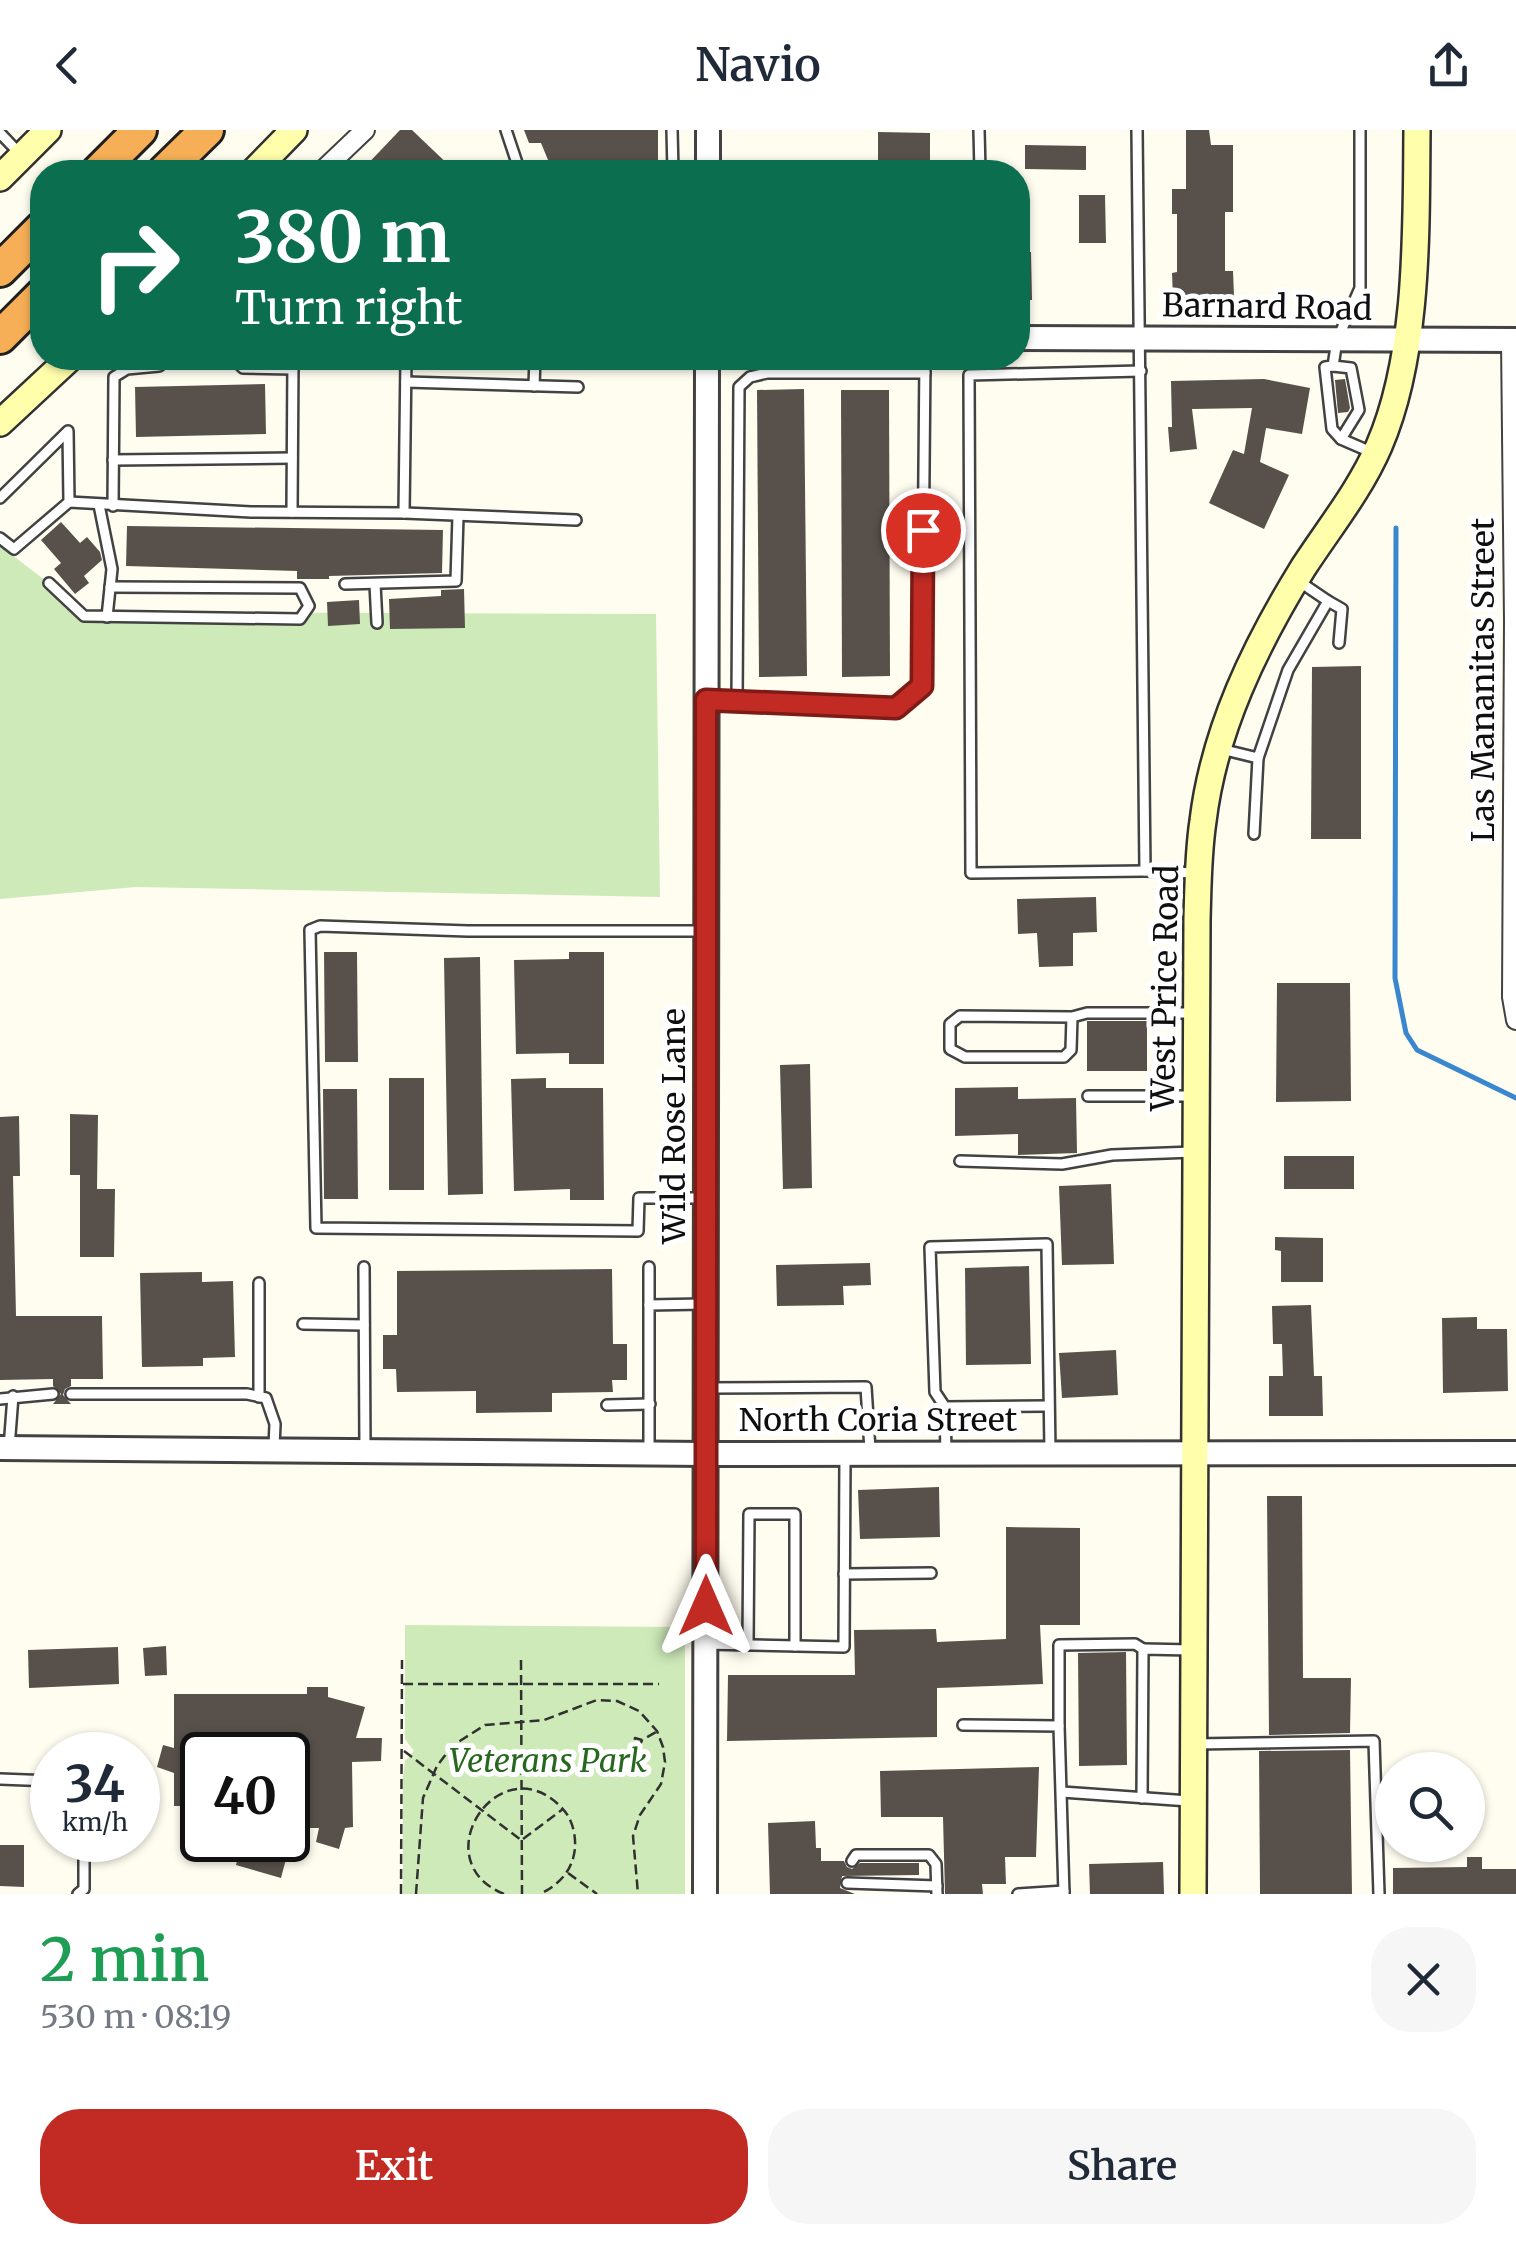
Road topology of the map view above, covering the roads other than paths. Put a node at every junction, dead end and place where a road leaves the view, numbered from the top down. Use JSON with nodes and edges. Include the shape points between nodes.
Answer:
{"nodes":[{"id":1,"x":48,"y":130,"type":"edge"},
{"id":2,"x":140,"y":130,"type":"edge"},
{"id":3,"x":207,"y":130,"type":"edge"},
{"id":4,"x":294,"y":130,"type":"edge"},
{"id":5,"x":364,"y":130,"type":"edge"},
{"id":6,"x":506,"y":130,"type":"edge"},
{"id":7,"x":672,"y":130,"type":"edge"},
{"id":8,"x":708,"y":130,"type":"edge"},
{"id":9,"x":979,"y":130,"type":"edge"},
{"id":10,"x":1137,"y":130,"type":"edge"},
{"id":11,"x":1360,"y":130,"type":"edge"},
{"id":12,"x":1417,"y":130,"type":"edge"},
{"id":13,"x":0,"y":132,"type":"edge"},
{"id":14,"x":22,"y":156,"type":"junction"},
{"id":15,"x":110,"y":160,"type":"edge"},
{"id":16,"x":176,"y":160,"type":"edge"},
{"id":17,"x":265,"y":160,"type":"edge"},
{"id":18,"x":333,"y":160,"type":"edge"},
{"id":19,"x":516,"y":160,"type":"edge"},
{"id":20,"x":673,"y":160,"type":"edge"},
{"id":21,"x":708,"y":160,"type":"edge"},
{"id":22,"x":980,"y":160,"type":"edge"},
{"id":23,"x":0,"y":178,"type":"edge"},
{"id":24,"x":30,"y":240,"type":"edge"},
{"id":25,"x":0,"y":270,"type":"edge"},
{"id":26,"x":30,"y":307,"type":"edge"},
{"id":27,"x":0,"y":337,"type":"edge"},
{"id":28,"x":1140,"y":337,"type":"junction"},
{"id":29,"x":1030,"y":338,"type":"edge"},
{"id":30,"x":1336,"y":340,"type":"junction"},
{"id":31,"x":1513,"y":340,"type":"edge"},
{"id":32,"x":1406,"y":342,"type":"junction"},
{"id":33,"x":1333,"y":366,"type":"junction"},
{"id":34,"x":57,"y":370,"type":"edge"},
{"id":35,"x":126,"y":370,"type":"edge"},
{"id":36,"x":293,"y":370,"type":"edge"},
{"id":37,"x":406,"y":370,"type":"edge"},
{"id":38,"x":535,"y":370,"type":"edge"},
{"id":39,"x":707,"y":370,"type":"edge"},
{"id":40,"x":925,"y":370,"type":"edge"},
{"id":41,"x":1141,"y":371,"type":"junction"},
{"id":42,"x":925,"y":374,"type":"junction"},
{"id":43,"x":406,"y":382,"type":"junction"},
{"id":44,"x":534,"y":386,"type":"junction"},
{"id":45,"x":578,"y":387,"type":"dead end"},
{"id":46,"x":0,"y":424,"type":"edge"},
{"id":47,"x":1342,"y":439,"type":"junction"},
{"id":48,"x":1374,"y":454,"type":"junction"},
{"id":49,"x":292,"y":458,"type":"junction"},
{"id":50,"x":113,"y":460,"type":"junction"},
{"id":51,"x":0,"y":498,"type":"edge"},
{"id":52,"x":69,"y":502,"type":"junction"},
{"id":53,"x":99,"y":505,"type":"junction"},
{"id":54,"x":113,"y":506,"type":"junction"},
{"id":55,"x":292,"y":512,"type":"junction"},
{"id":56,"x":404,"y":513,"type":"junction"},
{"id":57,"x":458,"y":516,"type":"junction"},
{"id":58,"x":576,"y":520,"type":"dead end"},
{"id":59,"x":736,"y":526,"type":"junction"},
{"id":60,"x":707,"y":527,"type":"junction"},
{"id":61,"x":0,"y":538,"type":"edge"},
{"id":62,"x":1296,"y":580,"type":"junction"},
{"id":63,"x":49,"y":583,"type":"dead end"},
{"id":64,"x":345,"y":584,"type":"dead end"},
{"id":65,"x":376,"y":584,"type":"junction"},
{"id":66,"x":110,"y":587,"type":"junction"},
{"id":67,"x":1328,"y":601,"type":"junction"},
{"id":68,"x":107,"y":617,"type":"junction"},
{"id":69,"x":377,"y":623,"type":"dead end"},
{"id":70,"x":1339,"y":643,"type":"dead end"},
{"id":71,"x":706,"y":700,"type":"junction"},
{"id":72,"x":738,"y":702,"type":"junction"},
{"id":73,"x":1218,"y":748,"type":"junction"},
{"id":74,"x":1258,"y":758,"type":"junction"},
{"id":75,"x":1254,"y":834,"type":"dead end"},
{"id":76,"x":1144,"y":870,"type":"junction"},
{"id":77,"x":1198,"y":872,"type":"junction"},
{"id":78,"x":706,"y":931,"type":"junction"},
{"id":79,"x":1196,"y":1013,"type":"junction"},
{"id":80,"x":1072,"y":1016,"type":"junction"},
{"id":81,"x":1516,"y":1020,"type":"edge"},
{"id":82,"x":1088,"y":1096,"type":"dead end"},
{"id":83,"x":1196,"y":1096,"type":"junction"},
{"id":84,"x":1196,"y":1152,"type":"junction"},
{"id":85,"x":960,"y":1161,"type":"dead end"},
{"id":86,"x":706,"y":1198,"type":"junction"},
{"id":87,"x":364,"y":1267,"type":"dead end"},
{"id":88,"x":649,"y":1267,"type":"dead end"},
{"id":89,"x":259,"y":1283,"type":"dead end"},
{"id":90,"x":649,"y":1304,"type":"junction"},
{"id":91,"x":706,"y":1304,"type":"junction"},
{"id":92,"x":303,"y":1324,"type":"dead end"},
{"id":93,"x":364,"y":1324,"type":"junction"},
{"id":94,"x":706,"y":1388,"type":"junction"},
{"id":95,"x":53,"y":1394,"type":"dead end"},
{"id":96,"x":71,"y":1394,"type":"dead end"},
{"id":97,"x":13,"y":1396,"type":"junction"},
{"id":98,"x":258,"y":1397,"type":"junction"},
{"id":99,"x":0,"y":1399,"type":"edge"},
{"id":100,"x":650,"y":1404,"type":"junction"},
{"id":101,"x":607,"y":1405,"type":"dead end"},
{"id":102,"x":1048,"y":1406,"type":"junction"},
{"id":103,"x":946,"y":1407,"type":"junction"},
{"id":104,"x":5,"y":1448,"type":"edge"},
{"id":105,"x":274,"y":1449,"type":"junction"},
{"id":106,"x":365,"y":1450,"type":"junction"},
{"id":107,"x":1050,"y":1452,"type":"junction"},
{"id":108,"x":1197,"y":1452,"type":"junction"},
{"id":109,"x":649,"y":1453,"type":"junction"},
{"id":110,"x":845,"y":1453,"type":"junction"},
{"id":111,"x":870,"y":1453,"type":"junction"},
{"id":112,"x":946,"y":1453,"type":"junction"},
{"id":113,"x":1516,"y":1453,"type":"edge"},
{"id":114,"x":705,"y":1454,"type":"junction"},
{"id":115,"x":932,"y":1573,"type":"dead end"},
{"id":116,"x":844,"y":1574,"type":"junction"},
{"id":117,"x":706,"y":1644,"type":"junction"},
{"id":118,"x":748,"y":1645,"type":"junction"},
{"id":119,"x":795,"y":1646,"type":"junction"},
{"id":120,"x":1143,"y":1649,"type":"junction"},
{"id":121,"x":1195,"y":1650,"type":"junction"},
{"id":122,"x":964,"y":1724,"type":"dead end"},
{"id":123,"x":1059,"y":1726,"type":"junction"},
{"id":124,"x":1195,"y":1744,"type":"junction"},
{"id":125,"x":0,"y":1779,"type":"edge"},
{"id":126,"x":30,"y":1780,"type":"edge"},
{"id":127,"x":1062,"y":1792,"type":"junction"},
{"id":128,"x":1142,"y":1798,"type":"junction"},
{"id":129,"x":1194,"y":1801,"type":"junction"},
{"id":130,"x":852,"y":1860,"type":"dead end"},
{"id":131,"x":84,"y":1862,"type":"edge"},
{"id":132,"x":847,"y":1884,"type":"dead end"},
{"id":133,"x":870,"y":1889,"type":"edge"},
{"id":134,"x":913,"y":1890,"type":"edge"},
{"id":135,"x":937,"y":1890,"type":"edge"},
{"id":136,"x":1064,"y":1892,"type":"edge"},
{"id":137,"x":78,"y":1894,"type":"edge"},
{"id":138,"x":705,"y":1894,"type":"edge"},
{"id":139,"x":1018,"y":1894,"type":"edge"},
{"id":140,"x":1193,"y":1894,"type":"edge"},
{"id":141,"x":1378,"y":1894,"type":"edge"}],
"edges":[{"from":1,"to":14,"type":"main road"},
{"from":2,"to":15,"type":"highway"},
{"from":3,"to":16,"type":"highway"},
{"from":4,"to":17,"type":"main road"},
{"from":5,"to":18,"type":"street"},
{"from":6,"to":19,"type":"lane"},
{"from":7,"to":20,"type":"lane"},
{"from":8,"to":21,"type":"street"},
{"from":9,"to":22,"type":"lane"},
{"from":10,"to":28,"type":"lane"},
{"from":11,"to":30,"type":"lane","via":[[1360,288]]},
{"from":12,"to":32,"type":"main road","name":"West Price Road"},
{"from":13,"to":14,"type":"lane"},
{"from":14,"to":23,"type":"main road"},
{"from":24,"to":25,"type":"highway"},
{"from":26,"to":27,"type":"highway"},
{"from":28,"to":29,"type":"street","name":"Barnard Road"},
{"from":28,"to":30,"type":"street","name":"Barnard Road"},
{"from":28,"to":41,"type":"lane"},
{"from":30,"to":32,"type":"street","name":"Barnard Road"},
{"from":30,"to":33,"type":"lane"},
{"from":31,"to":32,"type":"street","name":"Barnard Road"},
{"from":31,"to":81,"type":"street","name":"Las Mananitas Street"},
{"from":32,"to":48,"type":"main road","name":"West Price Road"},
{"from":33,"to":47,"type":"lane","via":[[1325,367],[1332,429]]},
{"from":33,"to":47,"type":"lane","via":[[1352,368],[1359,410]]},
{"from":34,"to":46,"type":"main road"},
{"from":35,"to":50,"type":"lane","via":[[114,377]]},
{"from":36,"to":49,"type":"lane"},
{"from":37,"to":43,"type":"lane"},
{"from":38,"to":44,"type":"lane"},
{"from":39,"to":60,"type":"street","name":"Wild Rose Lane"},
{"from":40,"to":42,"type":"lane"},
{"from":41,"to":76,"type":"lane"},
{"from":41,"to":76,"type":"lane","via":[[969,375],[971,873]]},
{"from":42,"to":59,"type":"lane","via":[[750,376],[739,387]]},
{"from":42,"to":72,"type":"lane","via":[[922,686],[896,708]]},
{"from":43,"to":44,"type":"lane"},
{"from":43,"to":56,"type":"lane"},
{"from":44,"to":45,"type":"lane"},
{"from":47,"to":48,"type":"lane"},
{"from":48,"to":62,"type":"main road","name":"West Price Road"},
{"from":49,"to":50,"type":"lane"},
{"from":49,"to":55,"type":"lane"},
{"from":50,"to":54,"type":"lane"},
{"from":51,"to":52,"type":"lane","via":[[68,431]]},
{"from":52,"to":53,"type":"lane"},
{"from":52,"to":61,"type":"lane","via":[[14,549]]},
{"from":53,"to":54,"type":"lane"},
{"from":53,"to":66,"type":"lane"},
{"from":54,"to":55,"type":"lane"},
{"from":55,"to":56,"type":"lane"},
{"from":56,"to":57,"type":"lane"},
{"from":57,"to":58,"type":"lane"},
{"from":57,"to":65,"type":"lane","via":[[456,581]]},
{"from":59,"to":60,"type":"lane"},
{"from":59,"to":72,"type":"lane"},
{"from":60,"to":71,"type":"street","name":"Wild Rose Lane"},
{"from":62,"to":67,"type":"lane"},
{"from":62,"to":73,"type":"main road","name":"West Price Road","via":[[1243,678]]},
{"from":63,"to":68,"type":"lane","via":[[84,616]]},
{"from":64,"to":65,"type":"lane"},
{"from":65,"to":69,"type":"lane"},
{"from":66,"to":68,"type":"lane"},
{"from":66,"to":68,"type":"lane","via":[[300,588],[308,606],[300,619]]},
{"from":67,"to":70,"type":"lane","via":[[1342,609]]},
{"from":67,"to":74,"type":"lane","via":[[1288,670]]},
{"from":71,"to":72,"type":"lane"},
{"from":71,"to":78,"type":"street","name":"Wild Rose Lane"},
{"from":73,"to":74,"type":"lane"},
{"from":73,"to":77,"type":"main road","name":"West Price Road"},
{"from":74,"to":75,"type":"lane"},
{"from":76,"to":77,"type":"lane"},
{"from":77,"to":79,"type":"main road","name":"West Price Road"},
{"from":78,"to":86,"type":"street","name":"Wild Rose Lane"},
{"from":78,"to":86,"type":"lane","via":[[310,930],[316,1228],[638,1231],[639,1198]]},
{"from":79,"to":80,"type":"lane"},
{"from":79,"to":83,"type":"main road","name":"West Price Road"},
{"from":80,"to":80,"type":"lane","via":[[1072,1050],[1064,1057],[965,1057],[950,1049],[950,1024],[960,1016]]},
{"from":82,"to":83,"type":"lane"},
{"from":83,"to":84,"type":"main road","name":"West Price Road"},
{"from":84,"to":85,"type":"lane","via":[[1062,1164]]},
{"from":84,"to":108,"type":"main road","name":"West Price Road"},
{"from":86,"to":91,"type":"street","name":"Wild Rose Lane"},
{"from":87,"to":93,"type":"lane"},
{"from":88,"to":90,"type":"lane"},
{"from":89,"to":98,"type":"lane"},
{"from":90,"to":91,"type":"lane"},
{"from":90,"to":100,"type":"lane"},
{"from":91,"to":94,"type":"street","name":"Wild Rose Lane"},
{"from":92,"to":93,"type":"lane"},
{"from":93,"to":106,"type":"lane"},
{"from":94,"to":111,"type":"lane","via":[[866,1387]]},
{"from":94,"to":114,"type":"street","name":"Wild Rose Lane"},
{"from":95,"to":97,"type":"lane"},
{"from":96,"to":98,"type":"lane"},
{"from":97,"to":99,"type":"lane"},
{"from":97,"to":104,"type":"lane"},
{"from":98,"to":105,"type":"lane","via":[[266,1398],[275,1424]]},
{"from":100,"to":101,"type":"lane"},
{"from":100,"to":109,"type":"lane"},
{"from":102,"to":103,"type":"lane"},
{"from":102,"to":103,"type":"lane","via":[[1048,1244],[930,1246],[935,1392]]},
{"from":102,"to":107,"type":"lane"},
{"from":103,"to":112,"type":"lane"},
{"from":104,"to":105,"type":"street","name":"North Coria Street"},
{"from":105,"to":106,"type":"street","name":"North Coria Street"},
{"from":106,"to":109,"type":"street","name":"North Coria Street"},
{"from":107,"to":108,"type":"street","name":"North Coria Street"},
{"from":107,"to":112,"type":"street","name":"North Coria Street"},
{"from":108,"to":113,"type":"street","name":"North Coria Street"},
{"from":108,"to":121,"type":"main road","name":"West Price Road"},
{"from":109,"to":114,"type":"street","name":"North Coria Street"},
{"from":110,"to":111,"type":"street","name":"North Coria Street"},
{"from":110,"to":114,"type":"street","name":"North Coria Street"},
{"from":110,"to":116,"type":"lane"},
{"from":111,"to":112,"type":"street","name":"North Coria Street"},
{"from":114,"to":117,"type":"street","name":"Wild Rose Lane"},
{"from":115,"to":116,"type":"lane"},
{"from":116,"to":119,"type":"lane","via":[[844,1647]]},
{"from":117,"to":118,"type":"lane"},
{"from":117,"to":138,"type":"street","name":"Wild Rose Lane"},
{"from":118,"to":119,"type":"lane"},
{"from":118,"to":119,"type":"lane","via":[[749,1514],[795,1514]]},
{"from":120,"to":121,"type":"lane"},
{"from":120,"to":123,"type":"lane","via":[[1060,1645]]},
{"from":120,"to":128,"type":"lane"},
{"from":121,"to":124,"type":"main road","name":"West Price Road"},
{"from":122,"to":123,"type":"lane"},
{"from":123,"to":127,"type":"lane"},
{"from":124,"to":129,"type":"main road","name":"West Price Road"},
{"from":124,"to":141,"type":"lane","via":[[1374,1741]]},
{"from":125,"to":126,"type":"lane"},
{"from":127,"to":128,"type":"lane"},
{"from":127,"to":136,"type":"lane"},
{"from":128,"to":129,"type":"lane"},
{"from":129,"to":140,"type":"main road","name":"West Price Road"},
{"from":130,"to":135,"type":"lane","via":[[929,1855]]},
{"from":131,"to":137,"type":"lane","via":[[84,1890]]},
{"from":132,"to":133,"type":"lane"},
{"from":133,"to":134,"type":"lane","via":[[890,1880]]},
{"from":134,"to":135,"type":"lane"},
{"from":136,"to":139,"type":"lane"}]}
